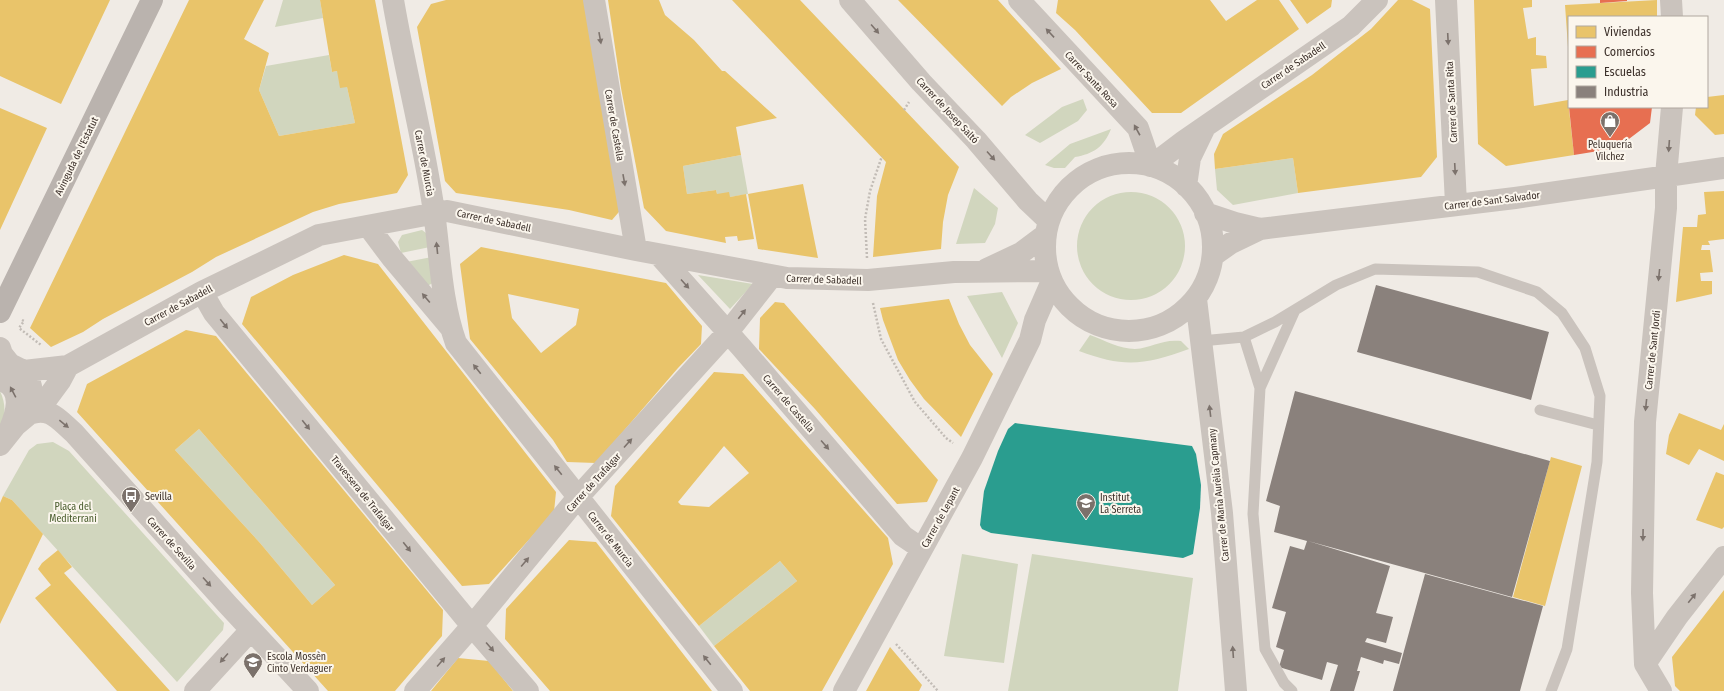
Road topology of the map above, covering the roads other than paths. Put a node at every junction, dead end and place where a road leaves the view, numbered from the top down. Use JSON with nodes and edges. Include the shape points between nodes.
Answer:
{"nodes":[{"id":1,"x":152,"y":0,"type":"edge"},
{"id":2,"x":594,"y":0,"type":"edge"},
{"id":3,"x":850,"y":0,"type":"edge"},
{"id":4,"x":1019,"y":0,"type":"edge"},
{"id":5,"x":1446,"y":0,"type":"edge"},
{"id":6,"x":1671,"y":0,"type":"edge"},
{"id":7,"x":397,"y":1,"type":"edge"},
{"id":8,"x":1372,"y":2,"type":"edge"},
{"id":9,"x":1672,"y":16,"type":"edge"},
{"id":10,"x":1672,"y":108,"type":"edge"},
{"id":11,"x":1205,"y":125,"type":"junction"},
{"id":12,"x":1151,"y":166,"type":"junction"},
{"id":13,"x":1724,"y":168,"type":"edge"},
{"id":14,"x":1666,"y":176,"type":"junction"},
{"id":15,"x":1186,"y":186,"type":"junction"},
{"id":16,"x":1456,"y":204,"type":"junction"},
{"id":17,"x":434,"y":212,"type":"junction"},
{"id":18,"x":1205,"y":213,"type":"junction"},
{"id":19,"x":368,"y":226,"type":"junction"},
{"id":20,"x":1046,"y":227,"type":"junction"},
{"id":21,"x":1260,"y":229,"type":"junction"},
{"id":22,"x":636,"y":250,"type":"junction"},
{"id":23,"x":659,"y":255,"type":"junction"},
{"id":24,"x":1214,"y":255,"type":"junction"},
{"id":25,"x":982,"y":272,"type":"junction"},
{"id":26,"x":772,"y":276,"type":"junction"},
{"id":27,"x":1050,"y":276,"type":"junction"},
{"id":28,"x":202,"y":292,"type":"junction"},
{"id":29,"x":1196,"y":299,"type":"junction"},
{"id":30,"x":1068,"y":305,"type":"junction"},
{"id":31,"x":1295,"y":310,"type":"junction"},
{"id":32,"x":0,"y":312,"type":"edge"},
{"id":33,"x":451,"y":328,"type":"junction"},
{"id":34,"x":728,"y":332,"type":"junction"},
{"id":35,"x":1244,"y":337,"type":"junction"},
{"id":36,"x":1030,"y":340,"type":"junction"},
{"id":37,"x":1201,"y":341,"type":"junction"},
{"id":38,"x":0,"y":348,"type":"edge"},
{"id":39,"x":68,"y":366,"type":"junction"},
{"id":40,"x":30,"y":371,"type":"junction"},
{"id":41,"x":0,"y":380,"type":"edge"},
{"id":42,"x":1260,"y":388,"type":"junction"},
{"id":43,"x":1540,"y":410,"type":"dead end"},
{"id":44,"x":29,"y":414,"type":"junction"},
{"id":45,"x":1598,"y":425,"type":"junction"},
{"id":46,"x":3,"y":441,"type":"edge"},
{"id":47,"x":579,"y":496,"type":"junction"},
{"id":48,"x":922,"y":549,"type":"junction"},
{"id":49,"x":1724,"y":557,"type":"edge"},
{"id":50,"x":1642,"y":594,"type":"junction"},
{"id":51,"x":1668,"y":618,"type":"junction"},
{"id":52,"x":472,"y":626,"type":"junction"},
{"id":53,"x":251,"y":630,"type":"junction"},
{"id":54,"x":1645,"y":664,"type":"junction"},
{"id":55,"x":195,"y":691,"type":"edge"},
{"id":56,"x":308,"y":691,"type":"edge"},
{"id":57,"x":415,"y":691,"type":"edge"},
{"id":58,"x":528,"y":691,"type":"edge"},
{"id":59,"x":732,"y":691,"type":"edge"},
{"id":60,"x":844,"y":691,"type":"edge"},
{"id":61,"x":1236,"y":691,"type":"edge"},
{"id":62,"x":1292,"y":691,"type":"edge"},
{"id":63,"x":1551,"y":691,"type":"edge"},
{"id":64,"x":1661,"y":691,"type":"edge"}],
"edges":[{"from":1,"to":32,"type":"main road","name":"Avinguda de l'Estatut"},
{"from":2,"to":22,"type":"street","name":"Carrer de Castella","one_way":true},
{"from":3,"to":20,"type":"street","name":"Carrer de Josep Saltó","one_way":true,"via":[[921,82],[976,140],[1028,201]]},
{"from":12,"to":4,"type":"street","name":"Carrer Santa Rosa","one_way":true,"via":[[1138,128]]},
{"from":5,"to":16,"type":"street","name":"Carrer de Santa Rita","one_way":true},
{"from":6,"to":9,"type":"street"},
{"from":7,"to":17,"type":"street","name":"Carrer de Murcia"},
{"from":8,"to":11,"type":"street","name":"Carrer de Sabadell","via":[[1351,26]]},
{"from":10,"to":14,"type":"street","name":"Carrer de Sant Jordi","one_way":true},
{"from":11,"to":12,"type":"street","name":"Carrer de Sabadell"},
{"from":11,"to":15,"type":"street","via":[[1190,158]]},
{"from":12,"to":15,"type":"street","via":[[1180,179]]},
{"from":12,"to":20,"type":"street","via":[[1129,162],[1090,172],[1075,182],[1059,199]]},
{"from":13,"to":14,"type":"street","name":"Carrer de Sant Salvador"},
{"from":14,"to":16,"type":"street","name":"Carrer de Sant Salvador"},
{"from":14,"to":50,"type":"street","name":"Carrer de Sant Jordi","one_way":true,"via":[[1666,208],[1644,422]]},
{"from":15,"to":18,"type":"street","via":[[1202,204]]},
{"from":16,"to":21,"type":"street","name":"Carrer de Sant Salvador"},
{"from":17,"to":19,"type":"street","name":"Carrer de Sabadell"},
{"from":17,"to":22,"type":"street","name":"Carrer de Sabadell","via":[[447,211]]},
{"from":33,"to":17,"type":"street","name":"Carrer de Murcia","one_way":true,"via":[[437,250]]},
{"from":18,"to":21,"type":"street","name":"Carrer de Sant Salvador","via":[[1235,224]]},
{"from":18,"to":24,"type":"street","via":[[1213,233]]},
{"from":19,"to":28,"type":"street","name":"Carrer de Sabadell","via":[[319,235]]},
{"from":33,"to":19,"type":"street","name":"Carrer de Murcia","one_way":true},
{"from":20,"to":25,"type":"street","name":"Carrer de Sabadell","via":[[1021,253]]},
{"from":20,"to":27,"type":"street"},
{"from":21,"to":24,"type":"street","name":"Carrer de Sant Salvador","via":[[1231,243]]},
{"from":22,"to":23,"type":"street","name":"Carrer de Sabadell"},
{"from":23,"to":26,"type":"street","name":"Carrer de Sabadell"},
{"from":23,"to":34,"type":"street","name":"Carrer de Castella","one_way":true},
{"from":24,"to":29,"type":"street","via":[[1210,274]]},
{"from":25,"to":26,"type":"street","name":"Carrer de Sabadell","via":[[868,280]]},
{"from":25,"to":27,"type":"street","name":"Carrer de Sabadell"},
{"from":34,"to":26,"type":"street","name":"Carrer de Trafalgar","one_way":true},
{"from":27,"to":30,"type":"street","via":[[1059,295]]},
{"from":27,"to":36,"type":"street","name":"Carrer de Lepant"},
{"from":28,"to":39,"type":"street","name":"Carrer de Sabadell"},
{"from":28,"to":52,"type":"street","name":"Travessera de Trafalgar","one_way":true,"via":[[214,312]]},
{"from":29,"to":30,"type":"street","via":[[1173,320],[1152,328],[1115,330],[1091,322]]},
{"from":29,"to":37,"type":"street","name":"Carrer de Maria Aurèlia Capmany"},
{"from":30,"to":36,"type":"street","name":"Carrer de Lepant"},
{"from":31,"to":35,"type":"lane"},
{"from":31,"to":42,"type":"lane"},
{"from":31,"to":45,"type":"lane","via":[[1336,285],[1375,269],[1478,272],[1537,292],[1562,313],[1585,348],[1600,396]]},
{"from":47,"to":33,"type":"street","name":"Carrer de Murcia","one_way":true,"via":[[456,343]]},
{"from":47,"to":34,"type":"street","name":"Carrer de Trafalgar","one_way":true},
{"from":34,"to":48,"type":"street","name":"Carrer de Castella","one_way":true,"via":[[903,536]]},
{"from":35,"to":37,"type":"lane"},
{"from":35,"to":42,"type":"lane"},
{"from":36,"to":48,"type":"street","name":"Carrer de Lepant","via":[[972,458]]},
{"from":61,"to":37,"type":"street","name":"Carrer de Maria Aurèlia Capmany","one_way":true,"via":[[1222,513]]},
{"from":38,"to":40,"type":"street","via":[[10,364]]},
{"from":39,"to":40,"type":"street","name":"Carrer de Sabadell"},
{"from":39,"to":44,"type":"street","via":[[46,400]]},
{"from":40,"to":44,"type":"street","via":[[33,399]]},
{"from":46,"to":41,"type":"street","one_way":true,"via":[[16,416],[17,397],[10,385]]},
{"from":42,"to":62,"type":"lane","via":[[1253,514],[1265,649],[1284,683]]},
{"from":43,"to":45,"type":"lane"},
{"from":44,"to":46,"type":"street"},
{"from":44,"to":53,"type":"street","name":"Carrer de Sevilla","one_way":true,"via":[[47,412],[74,433]]},
{"from":45,"to":63,"type":"lane","via":[[1597,462],[1567,649]]},
{"from":52,"to":47,"type":"street","name":"Carrer de Trafalgar","one_way":true},
{"from":59,"to":47,"type":"street","name":"Carrer de Murcia","one_way":true},
{"from":48,"to":60,"type":"street","name":"Carrer de Lepant"},
{"from":51,"to":49,"type":"street","one_way":true},
{"from":50,"to":51,"type":"street","name":"Carrer de Sant Jordi","via":[[1650,613]]},
{"from":50,"to":54,"type":"street","name":"Carrer de Sant Jordi"},
{"from":51,"to":54,"type":"street"},
{"from":57,"to":52,"type":"street","name":"Carrer de Trafalgar","one_way":true},
{"from":52,"to":58,"type":"street","name":"Travessera de Trafalgar","one_way":true},
{"from":53,"to":55,"type":"street","one_way":true},
{"from":53,"to":56,"type":"street","name":"Carrer de Sevilla"},
{"from":54,"to":64,"type":"street","name":"Carrer de Sant Jordi"}]}
